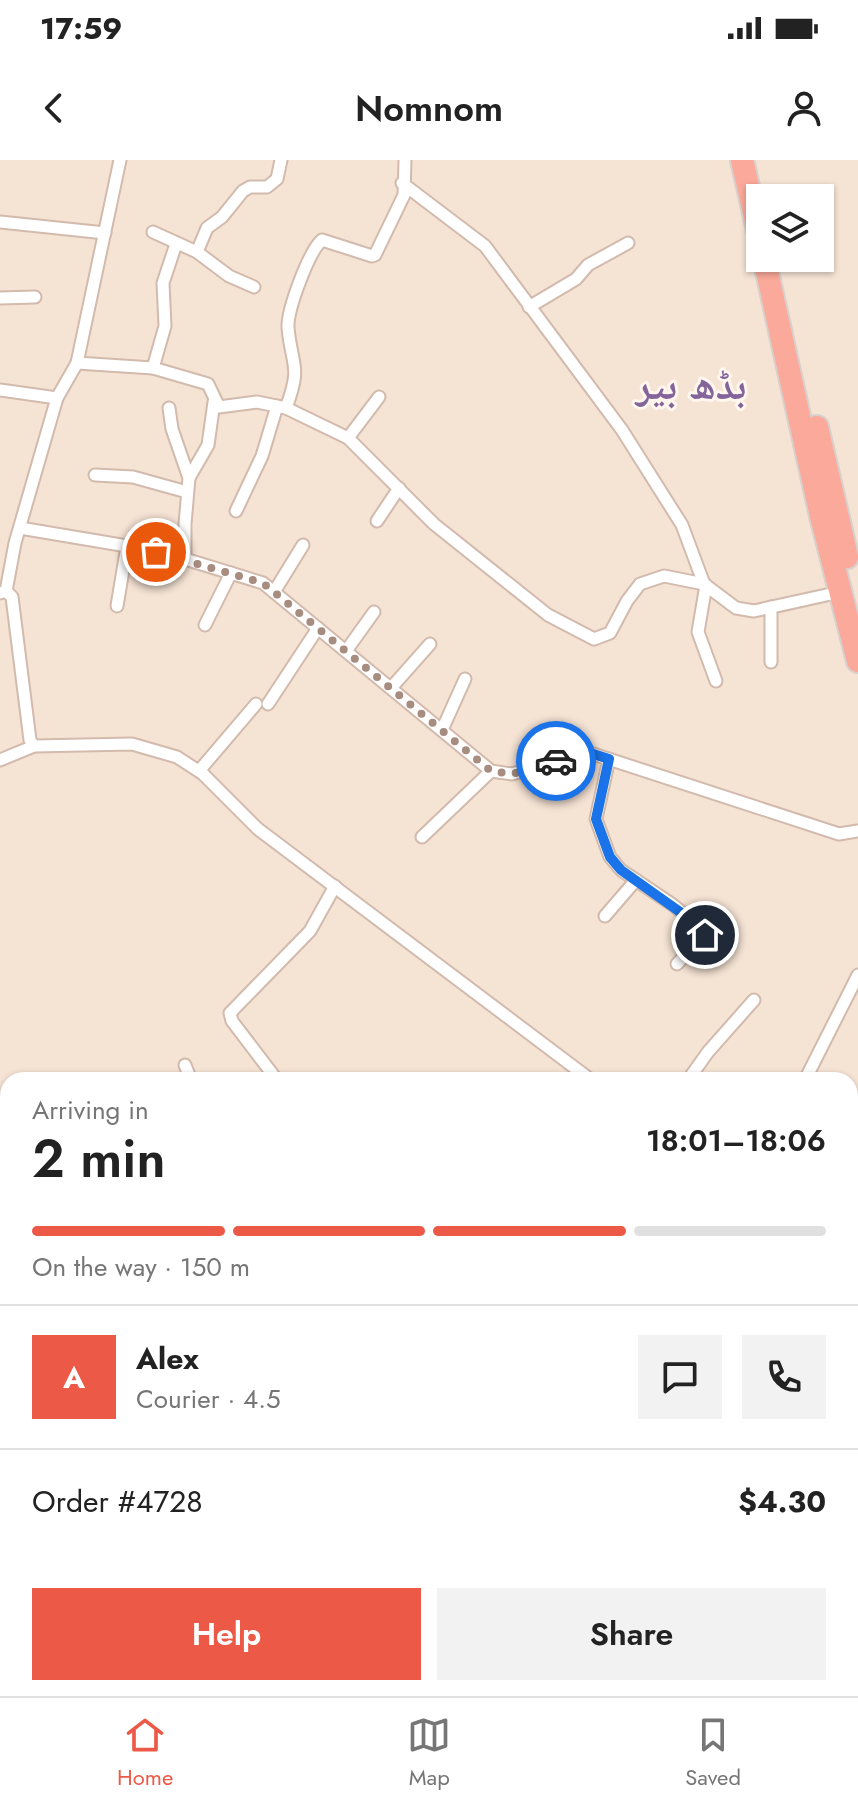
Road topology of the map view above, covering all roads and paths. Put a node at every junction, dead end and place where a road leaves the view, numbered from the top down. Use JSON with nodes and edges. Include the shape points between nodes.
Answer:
{"nodes":[{"id":1,"x":120,"y":160,"type":"edge"},
{"id":2,"x":281,"y":160,"type":"edge"},
{"id":3,"x":405,"y":160,"type":"edge"},
{"id":4,"x":742,"y":160,"type":"edge"},
{"id":5,"x":756,"y":160,"type":"edge"},
{"id":6,"x":402,"y":183,"type":"junction"},
{"id":7,"x":747,"y":184,"type":"edge"},
{"id":8,"x":762,"y":184,"type":"edge"},
{"id":9,"x":0,"y":222,"type":"edge"},
{"id":10,"x":153,"y":232,"type":"dead end"},
{"id":11,"x":105,"y":233,"type":"junction"},
{"id":12,"x":628,"y":243,"type":"dead end"},
{"id":13,"x":176,"y":244,"type":"junction"},
{"id":14,"x":197,"y":252,"type":"junction"},
{"id":15,"x":767,"y":272,"type":"edge"},
{"id":16,"x":782,"y":272,"type":"edge"},
{"id":17,"x":254,"y":287,"type":"dead end"},
{"id":18,"x":35,"y":297,"type":"dead end"},
{"id":19,"x":0,"y":298,"type":"edge"},
{"id":20,"x":529,"y":307,"type":"junction"},
{"id":21,"x":77,"y":363,"type":"junction"},
{"id":22,"x":153,"y":368,"type":"junction"},
{"id":23,"x":0,"y":390,"type":"edge"},
{"id":24,"x":379,"y":397,"type":"dead end"},
{"id":25,"x":57,"y":398,"type":"junction"},
{"id":26,"x":214,"y":402,"type":"junction"},
{"id":27,"x":282,"y":407,"type":"junction"},
{"id":28,"x":169,"y":408,"type":"dead end"},
{"id":29,"x":348,"y":438,"type":"junction"},
{"id":30,"x":95,"y":475,"type":"dead end"},
{"id":31,"x":189,"y":478,"type":"junction"},
{"id":32,"x":399,"y":488,"type":"junction"},
{"id":33,"x":187,"y":492,"type":"junction"},
{"id":34,"x":236,"y":511,"type":"dead end"},
{"id":35,"x":377,"y":521,"type":"dead end"},
{"id":36,"x":20,"y":528,"type":"junction"},
{"id":37,"x":303,"y":545,"type":"dead end"},
{"id":38,"x":127,"y":546,"type":"junction"},
{"id":39,"x":185,"y":559,"type":"junction"},
{"id":40,"x":231,"y":573,"type":"junction"},
{"id":41,"x":705,"y":584,"type":"junction"},
{"id":42,"x":3,"y":592,"type":"edge"},
{"id":43,"x":274,"y":592,"type":"junction"},
{"id":44,"x":849,"y":599,"type":"edge"},
{"id":45,"x":117,"y":606,"type":"dead end"},
{"id":46,"x":771,"y":607,"type":"junction"},
{"id":47,"x":374,"y":612,"type":"dead end"},
{"id":48,"x":205,"y":625,"type":"dead end"},
{"id":49,"x":318,"y":628,"type":"junction"},
{"id":50,"x":430,"y":644,"type":"dead end"},
{"id":51,"x":346,"y":651,"type":"junction"},
{"id":52,"x":858,"y":661,"type":"edge"},
{"id":53,"x":771,"y":662,"type":"dead end"},
{"id":54,"x":465,"y":679,"type":"dead end"},
{"id":55,"x":716,"y":681,"type":"dead end"},
{"id":56,"x":391,"y":688,"type":"junction"},
{"id":57,"x":442,"y":730,"type":"junction"},
{"id":58,"x":34,"y":746,"type":"junction"},
{"id":59,"x":0,"y":759,"type":"edge"},
{"id":60,"x":609,"y":759,"type":"junction"},
{"id":61,"x":199,"y":771,"type":"junction"},
{"id":62,"x":491,"y":771,"type":"junction"},
{"id":63,"x":858,"y":831,"type":"edge"},
{"id":64,"x":422,"y":837,"type":"dead end"},
{"id":65,"x":636,"y":880,"type":"junction"},
{"id":66,"x":335,"y":886,"type":"junction"},
{"id":67,"x":605,"y":916,"type":"dead end"},
{"id":68,"x":677,"y":964,"type":"dead end"},
{"id":69,"x":858,"y":975,"type":"edge"},
{"id":70,"x":754,"y":1000,"type":"dead end"},
{"id":71,"x":185,"y":1065,"type":"dead end"},
{"id":72,"x":188,"y":1072,"type":"edge"},
{"id":73,"x":271,"y":1072,"type":"edge"},
{"id":74,"x":580,"y":1072,"type":"edge"},
{"id":75,"x":694,"y":1072,"type":"edge"},
{"id":76,"x":809,"y":1072,"type":"edge"}],
"edges":[{"from":1,"to":11,"type":"street"},
{"from":2,"to":14,"type":"street","via":[[277,179],[267,187],[243,191],[207,228]]},
{"from":3,"to":6,"type":"street"},
{"from":4,"to":7,"type":"highway"},
{"from":5,"to":8,"type":"highway"},
{"from":6,"to":20,"type":"street","via":[[485,246]]},
{"from":6,"to":27,"type":"street","via":[[404,195],[375,255],[318,243],[288,324],[297,368]]},
{"from":9,"to":11,"type":"street"},
{"from":10,"to":13,"type":"street"},
{"from":11,"to":21,"type":"street"},
{"from":12,"to":20,"type":"street"},
{"from":13,"to":14,"type":"street"},
{"from":13,"to":22,"type":"street","via":[[163,283],[165,326]]},
{"from":14,"to":17,"type":"street"},
{"from":15,"to":44,"type":"highway"},
{"from":16,"to":44,"type":"highway"},
{"from":18,"to":19,"type":"street"},
{"from":20,"to":41,"type":"street","via":[[622,430],[682,525]]},
{"from":21,"to":22,"type":"street"},
{"from":21,"to":25,"type":"street"},
{"from":22,"to":26,"type":"street","via":[[208,384]]},
{"from":23,"to":25,"type":"street"},
{"from":24,"to":29,"type":"street"},
{"from":25,"to":36,"type":"street"},
{"from":26,"to":27,"type":"street","via":[[219,407],[257,402]]},
{"from":26,"to":31,"type":"street","via":[[208,445]]},
{"from":27,"to":29,"type":"street"},
{"from":27,"to":34,"type":"street"},
{"from":28,"to":31,"type":"street"},
{"from":29,"to":32,"type":"street"},
{"from":30,"to":33,"type":"street","via":[[133,477]]},
{"from":31,"to":33,"type":"street"},
{"from":32,"to":35,"type":"street"},
{"from":32,"to":41,"type":"street","via":[[434,524],[548,615],[594,639],[610,633],[640,584],[664,576]]},
{"from":33,"to":39,"type":"street"},
{"from":36,"to":38,"type":"street"},
{"from":36,"to":42,"type":"street"},
{"from":37,"to":43,"type":"street"},
{"from":38,"to":39,"type":"street"},
{"from":38,"to":45,"type":"street"},
{"from":39,"to":40,"type":"street"},
{"from":40,"to":43,"type":"street"},
{"from":40,"to":48,"type":"street"},
{"from":41,"to":46,"type":"street","via":[[736,608]]},
{"from":41,"to":55,"type":"street","via":[[698,632]]},
{"from":42,"to":58,"type":"street","via":[[12,597]]},
{"from":43,"to":49,"type":"street"},
{"from":44,"to":46,"type":"street"},
{"from":44,"to":52,"type":"highway"},
{"from":46,"to":53,"type":"street"},
{"from":47,"to":51,"type":"street"},
{"from":49,"to":51,"type":"street"},
{"from":49,"to":61,"type":"street","via":[[262,704]]},
{"from":50,"to":56,"type":"street"},
{"from":51,"to":56,"type":"street"},
{"from":54,"to":57,"type":"street"},
{"from":56,"to":57,"type":"street"},
{"from":57,"to":62,"type":"street"},
{"from":58,"to":59,"type":"street"},
{"from":58,"to":61,"type":"street","via":[[132,744],[177,757]]},
{"from":60,"to":62,"type":"street","via":[[587,752],[512,774]]},
{"from":60,"to":63,"type":"street","via":[[839,834]]},
{"from":60,"to":65,"type":"street","via":[[596,819],[610,857]]},
{"from":61,"to":66,"type":"street","via":[[258,829]]},
{"from":62,"to":64,"type":"street"},
{"from":65,"to":67,"type":"street"},
{"from":65,"to":68,"type":"street","via":[[704,929],[705,935]]},
{"from":66,"to":73,"type":"street","via":[[310,931],[230,1013]]},
{"from":66,"to":74,"type":"street"},
{"from":69,"to":76,"type":"street"},
{"from":70,"to":75,"type":"street"},
{"from":71,"to":72,"type":"street"}]}
